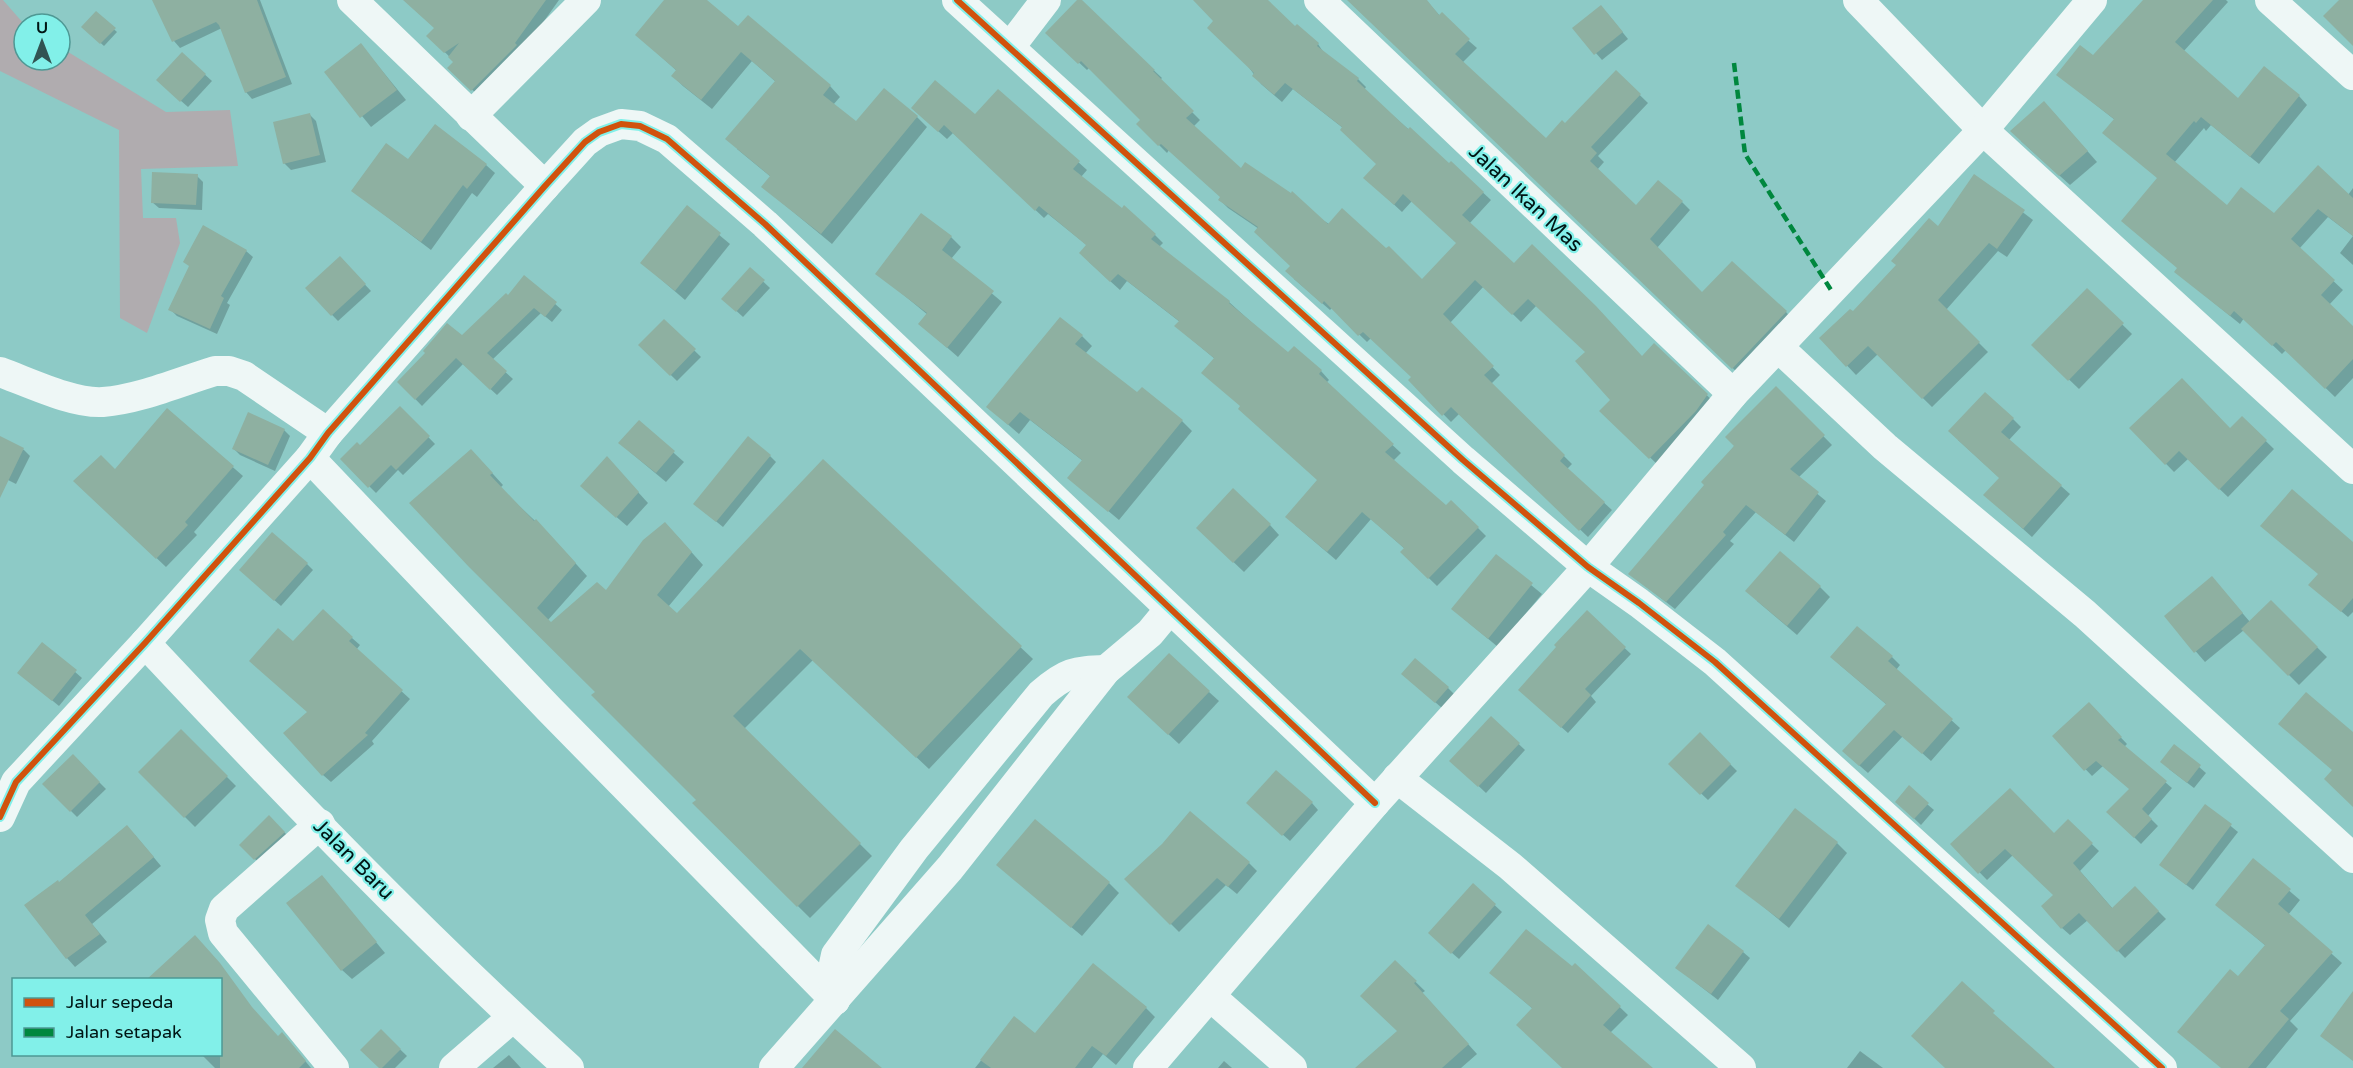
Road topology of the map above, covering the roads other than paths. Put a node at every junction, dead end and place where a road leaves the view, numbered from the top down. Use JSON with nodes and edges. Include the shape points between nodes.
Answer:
{"nodes":[{"id":1,"x":352,"y":0,"type":"edge"},
{"id":2,"x":586,"y":0,"type":"edge"},
{"id":3,"x":957,"y":0,"type":"edge"},
{"id":4,"x":1046,"y":0,"type":"edge"},
{"id":5,"x":1319,"y":0,"type":"edge"},
{"id":6,"x":1858,"y":0,"type":"edge"},
{"id":7,"x":2092,"y":0,"type":"edge"},
{"id":8,"x":2270,"y":0,"type":"edge"},
{"id":9,"x":1010,"y":47,"type":"junction"},
{"id":10,"x":2353,"y":75,"type":"edge"},
{"id":11,"x":471,"y":116,"type":"junction"},
{"id":12,"x":1983,"y":130,"type":"junction"},
{"id":13,"x":545,"y":186,"type":"junction"},
{"id":14,"x":1779,"y":348,"type":"junction"},
{"id":15,"x":0,"y":372,"type":"edge"},
{"id":16,"x":1733,"y":394,"type":"junction"},
{"id":17,"x":328,"y":433,"type":"junction"},
{"id":18,"x":310,"y":458,"type":"junction"},
{"id":19,"x":2353,"y":469,"type":"edge"},
{"id":20,"x":1588,"y":567,"type":"junction"},
{"id":21,"x":1169,"y":610,"type":"junction"},
{"id":22,"x":145,"y":643,"type":"junction"},
{"id":23,"x":1106,"y":670,"type":"junction"},
{"id":24,"x":1397,"y":778,"type":"junction"},
{"id":25,"x":1375,"y":803,"type":"junction"},
{"id":26,"x":0,"y":818,"type":"edge"},
{"id":27,"x":320,"y":824,"type":"junction"},
{"id":28,"x":2353,"y":858,"type":"edge"},
{"id":29,"x":1210,"y":996,"type":"junction"},
{"id":30,"x":835,"y":1000,"type":"junction"},
{"id":31,"x":513,"y":1017,"type":"junction"},
{"id":32,"x":334,"y":1068,"type":"edge"},
{"id":33,"x":454,"y":1068,"type":"edge"},
{"id":34,"x":569,"y":1068,"type":"edge"},
{"id":35,"x":774,"y":1068,"type":"edge"},
{"id":36,"x":1148,"y":1068,"type":"edge"},
{"id":37,"x":1292,"y":1068,"type":"edge"},
{"id":38,"x":1741,"y":1068,"type":"edge"},
{"id":39,"x":2162,"y":1068,"type":"edge"}],
"edges":[{"from":1,"to":11,"type":"street"},
{"from":2,"to":11,"type":"street"},
{"from":3,"to":9,"type":"street"},
{"from":4,"to":9,"type":"street"},
{"from":5,"to":16,"type":"street","name":"Jalan Ikan Mas"},
{"from":6,"to":12,"type":"street"},
{"from":7,"to":12,"type":"street"},
{"from":8,"to":10,"type":"street"},
{"from":9,"to":20,"type":"street","via":[[1463,460]]},
{"from":11,"to":13,"type":"street"},
{"from":12,"to":14,"type":"street"},
{"from":12,"to":19,"type":"street"},
{"from":13,"to":17,"type":"street"},
{"from":13,"to":21,"type":"street","via":[[599,132],[621,124],[640,126],[667,139],[765,224]]},
{"from":14,"to":16,"type":"street"},
{"from":14,"to":28,"type":"street","via":[[1885,447],[2085,614]]},
{"from":15,"to":17,"type":"street","via":[[101,402],[215,371],[229,371],[244,376]]},
{"from":16,"to":20,"type":"street"},
{"from":17,"to":18,"type":"street"},
{"from":18,"to":22,"type":"street"},
{"from":18,"to":30,"type":"street"},
{"from":20,"to":24,"type":"street"},
{"from":20,"to":39,"type":"street","via":[[1715,662]]},
{"from":21,"to":23,"type":"street","via":[[1150,633]]},
{"from":21,"to":25,"type":"street"},
{"from":22,"to":26,"type":"street","via":[[16,782]]},
{"from":22,"to":27,"type":"street","name":"Jalan Baru"},
{"from":23,"to":30,"type":"street","via":[[951,868]]},
{"from":23,"to":30,"type":"street","via":[[1076,670],[1041,694],[914,849],[836,955]]},
{"from":24,"to":25,"type":"street"},
{"from":24,"to":38,"type":"street","via":[[1510,866]]},
{"from":25,"to":29,"type":"street"},
{"from":27,"to":31,"type":"street","name":"Jalan Baru"},
{"from":27,"to":32,"type":"street","via":[[224,909],[220,920],[223,933]]},
{"from":29,"to":36,"type":"street"},
{"from":29,"to":37,"type":"street"},
{"from":30,"to":35,"type":"street"},
{"from":31,"to":33,"type":"street"},
{"from":31,"to":34,"type":"street","name":"Jalan Baru"}]}
